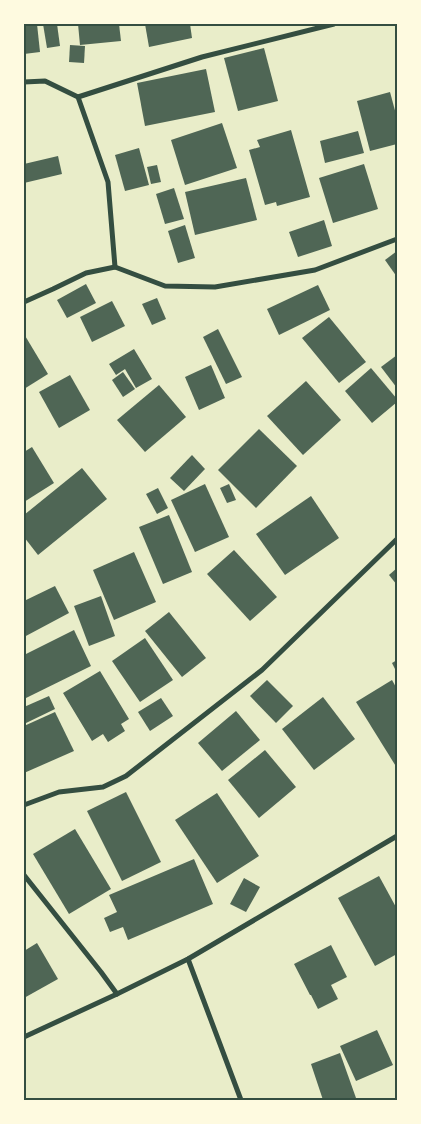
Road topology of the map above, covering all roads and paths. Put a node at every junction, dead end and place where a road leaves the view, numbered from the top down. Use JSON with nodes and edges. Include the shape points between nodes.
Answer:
{"nodes":[{"id":1,"x":334,"y":24,"type":"edge"},
{"id":2,"x":24,"y":82,"type":"edge"},
{"id":3,"x":78,"y":97,"type":"junction"},
{"id":4,"x":397,"y":239,"type":"edge"},
{"id":5,"x":115,"y":267,"type":"junction"},
{"id":6,"x":24,"y":302,"type":"edge"},
{"id":7,"x":397,"y":539,"type":"edge"},
{"id":8,"x":24,"y":805,"type":"edge"},
{"id":9,"x":397,"y":836,"type":"edge"},
{"id":10,"x":24,"y":875,"type":"edge"},
{"id":11,"x":188,"y":959,"type":"junction"},
{"id":12,"x":117,"y":994,"type":"junction"},
{"id":13,"x":24,"y":1037,"type":"edge"},
{"id":14,"x":241,"y":1100,"type":"edge"}],
"edges":[{"from":1,"to":3,"type":"street","via":[[202,57]]},
{"from":2,"to":3,"type":"street","via":[[45,81]]},
{"from":3,"to":5,"type":"street","via":[[108,182]]},
{"from":4,"to":5,"type":"street","via":[[315,270],[215,286],[165,286]]},
{"from":5,"to":6,"type":"street","via":[[86,273]]},
{"from":7,"to":8,"type":"street","via":[[262,670],[126,776],[103,788],[59,792]]},
{"from":9,"to":11,"type":"street"},
{"from":10,"to":12,"type":"street"},
{"from":11,"to":12,"type":"street"},
{"from":11,"to":14,"type":"street"},
{"from":12,"to":13,"type":"street"}]}
